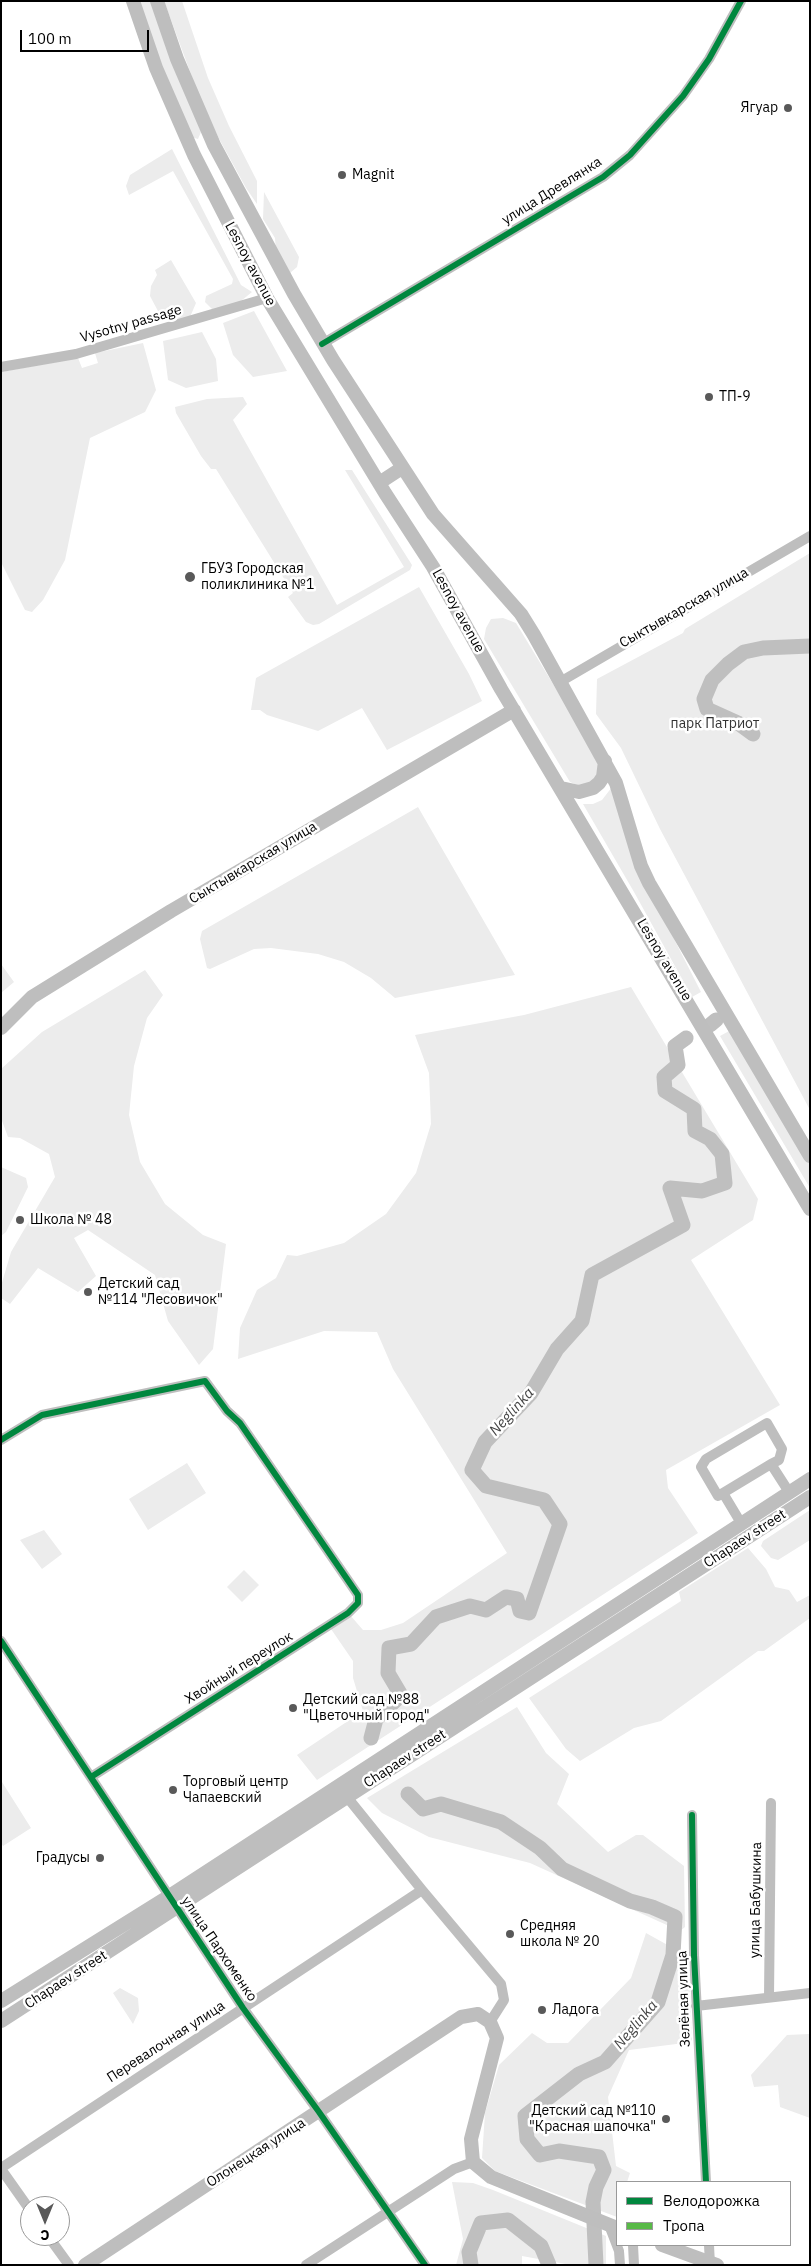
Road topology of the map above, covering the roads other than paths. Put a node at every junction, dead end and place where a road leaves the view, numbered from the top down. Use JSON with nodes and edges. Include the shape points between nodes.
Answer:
{"nodes":[{"id":1,"x":133,"y":1,"type":"edge"},
{"id":2,"x":157,"y":1,"type":"edge"},
{"id":3,"x":741,"y":1,"type":"edge"},
{"id":4,"x":214,"y":145,"type":"junction"},
{"id":5,"x":194,"y":155,"type":"junction"},
{"id":6,"x":267,"y":298,"type":"junction"},
{"id":7,"x":322,"y":344,"type":"junction"},
{"id":8,"x":1,"y":367,"type":"edge"},
{"id":9,"x":402,"y":468,"type":"junction"},
{"id":10,"x":379,"y":483,"type":"junction"},
{"id":11,"x":810,"y":536,"type":"edge"},
{"id":12,"x":560,"y":682,"type":"junction"},
{"id":13,"x":514,"y":710,"type":"junction"},
{"id":14,"x":605,"y":761,"type":"junction"},
{"id":15,"x":561,"y":788,"type":"junction"},
{"id":16,"x":1,"y":1028,"type":"edge"},
{"id":17,"x":810,"y":1156,"type":"edge"},
{"id":18,"x":810,"y":1209,"type":"edge"},
{"id":19,"x":1,"y":1440,"type":"edge"},
{"id":20,"x":771,"y":1464,"type":"junction"},
{"id":21,"x":810,"y":1479,"type":"edge"},
{"id":22,"x":723,"y":1492,"type":"junction"},
{"id":23,"x":789,"y":1492,"type":"junction"},
{"id":24,"x":810,"y":1497,"type":"edge"},
{"id":25,"x":741,"y":1523,"type":"junction"},
{"id":26,"x":1,"y":1641,"type":"edge"},
{"id":27,"x":91,"y":1777,"type":"junction"},
{"id":28,"x":347,"y":1797,"type":"junction"},
{"id":29,"x":771,"y":1803,"type":"dead end"},
{"id":30,"x":692,"y":1815,"type":"dead end"},
{"id":31,"x":422,"y":1890,"type":"junction"},
{"id":32,"x":172,"y":1903,"type":"junction"},
{"id":33,"x":810,"y":1993,"type":"edge"},
{"id":34,"x":769,"y":1997,"type":"junction"},
{"id":35,"x":1,"y":2001,"type":"edge"},
{"id":36,"x":696,"y":2006,"type":"junction"},
{"id":37,"x":243,"y":2008,"type":"junction"},
{"id":38,"x":1,"y":2022,"type":"edge"},
{"id":39,"x":490,"y":2022,"type":"junction"},
{"id":40,"x":319,"y":2112,"type":"junction"},
{"id":41,"x":472,"y":2162,"type":"junction"},
{"id":42,"x":1,"y":2169,"type":"edge"},
{"id":43,"x":706,"y":2181,"type":"edge"},
{"id":44,"x":20,"y":2196,"type":"edge"},
{"id":45,"x":388,"y":2210,"type":"junction"},
{"id":46,"x":610,"y":2225,"type":"edge"},
{"id":47,"x":616,"y":2238,"type":"edge"},
{"id":48,"x":55,"y":2246,"type":"edge"},
{"id":49,"x":633,"y":2246,"type":"edge"},
{"id":50,"x":665,"y":2246,"type":"edge"},
{"id":51,"x":709,"y":2246,"type":"edge"},
{"id":52,"x":621,"y":2248,"type":"edge"},
{"id":53,"x":713,"y":2264,"type":"edge"},
{"id":54,"x":69,"y":2265,"type":"edge"},
{"id":55,"x":84,"y":2265,"type":"edge"},
{"id":56,"x":306,"y":2265,"type":"edge"},
{"id":57,"x":425,"y":2265,"type":"edge"},
{"id":58,"x":620,"y":2265,"type":"edge"},
{"id":59,"x":634,"y":2265,"type":"edge"}],
"edges":[{"from":1,"to":5,"type":"main road","name":"Lesnoy avenue","via":[[156,68]]},
{"from":2,"to":4,"type":"main road","name":"Lesnoy avenue","via":[[176,59]]},
{"from":3,"to":7,"type":"street","name":"улица Древлянка","via":[[709,60],[683,96],[630,155],[603,177]]},
{"from":4,"to":5,"type":"main road"},
{"from":4,"to":7,"type":"main road","name":"Lesnoy avenue"},
{"from":5,"to":6,"type":"main road","name":"Lesnoy avenue"},
{"from":6,"to":8,"type":"street","name":"Vysotny passage","via":[[76,354]]},
{"from":6,"to":10,"type":"main road","name":"Lesnoy avenue"},
{"from":7,"to":9,"type":"main road","name":"Lesnoy avenue"},
{"from":9,"to":10,"type":"main road"},
{"from":9,"to":12,"type":"main road","name":"Lesnoy avenue","via":[[433,514],[521,614]]},
{"from":10,"to":13,"type":"main road","name":"Lesnoy avenue","via":[[433,567]]},
{"from":11,"to":12,"type":"street","name":"Сыктывкарская улица"},
{"from":12,"to":14,"type":"main road","name":"Lesnoy avenue"},
{"from":13,"to":15,"type":"main road","name":"Lesnoy avenue"},
{"from":13,"to":16,"type":"main road","name":"Сыктывкарская улица","via":[[32,997]]},
{"from":14,"to":15,"type":"main road","via":[[603,777],[593,788],[579,792]]},
{"from":14,"to":17,"type":"main road","name":"Lesnoy avenue","via":[[616,783],[649,883]]},
{"from":15,"to":18,"type":"main road","name":"Lesnoy avenue"},
{"from":19,"to":27,"type":"street","name":"Хвойный переулок","via":[[42,1415],[205,1381],[240,1423],[358,1595],[354,1609]]},
{"from":20,"to":22,"type":"street"},
{"from":20,"to":22,"type":"street","via":[[779,1460],[782,1449],[767,1423],[706,1459],[701,1467],[718,1496]]},
{"from":20,"to":23,"type":"street"},
{"from":21,"to":23,"type":"main road","name":"Chapaev street"},
{"from":22,"to":25,"type":"street"},
{"from":23,"to":25,"type":"main road","name":"Chapaev street"},
{"from":24,"to":28,"type":"main road","name":"Chapaev street"},
{"from":25,"to":32,"type":"main road","name":"Chapaev street"},
{"from":26,"to":27,"type":"street","name":"улица Пархоменко"},
{"from":27,"to":32,"type":"street","name":"улица Пархоменко"},
{"from":28,"to":31,"type":"street"},
{"from":28,"to":32,"type":"main road","name":"Chapaev street"},
{"from":29,"to":34,"type":"street","name":"улица Бабушкина"},
{"from":30,"to":36,"type":"street","name":"Зелёная улица"},
{"from":31,"to":37,"type":"street","name":"Перевалочная улица"},
{"from":31,"to":39,"type":"street","via":[[501,1984],[504,2000]]},
{"from":32,"to":35,"type":"main road","name":"Chapaev street"},
{"from":32,"to":37,"type":"street","name":"улица Пархоменко"},
{"from":32,"to":38,"type":"main road","name":"Chapaev street"},
{"from":33,"to":34,"type":"street"},
{"from":34,"to":36,"type":"street"},
{"from":36,"to":43,"type":"street","name":"Зелёная улица"},
{"from":37,"to":40,"type":"street","name":"улица Пархоменко"},
{"from":37,"to":42,"type":"street","name":"Перевалочная улица"},
{"from":39,"to":40,"type":"main road","name":"Олонецкая улица","via":[[478,2014],[461,2017]]},
{"from":39,"to":41,"type":"main road","via":[[497,2038],[471,2139]]},
{"from":40,"to":45,"type":"street","name":"улица Пархоменко"},
{"from":40,"to":55,"type":"main road","name":"Олонецкая улица"},
{"from":41,"to":45,"type":"street","via":[[454,2168]]},
{"from":41,"to":46,"type":"main road","via":[[491,2177]]},
{"from":42,"to":44,"type":"street"},
{"from":45,"to":56,"type":"street"},
{"from":45,"to":57,"type":"street","name":"улица Пархоменко"},
{"from":46,"to":47,"type":"street"},
{"from":48,"to":54,"type":"street"},
{"from":49,"to":59,"type":"street"},
{"from":50,"to":53,"type":"main road"},
{"from":51,"to":53,"type":"street"},
{"from":52,"to":58,"type":"street"}]}
